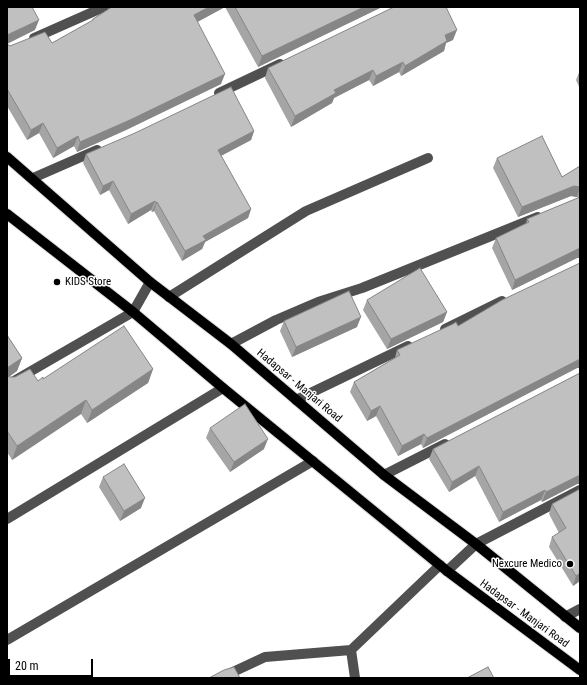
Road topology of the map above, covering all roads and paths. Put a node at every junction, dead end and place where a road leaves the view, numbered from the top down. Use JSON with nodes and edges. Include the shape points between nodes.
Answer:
{"nodes":[{"id":1,"x":104,"y":7,"type":"edge"},
{"id":2,"x":24,"y":42,"type":"edge"},
{"id":3,"x":291,"y":58,"type":"edge"},
{"id":4,"x":213,"y":96,"type":"edge"},
{"id":5,"x":108,"y":145,"type":"edge"},
{"id":6,"x":7,"y":157,"type":"edge"},
{"id":7,"x":428,"y":158,"type":"dead end"},
{"id":8,"x":33,"y":178,"type":"junction"},
{"id":9,"x":7,"y":214,"type":"edge"},
{"id":10,"x":544,"y":214,"type":"edge"},
{"id":11,"x":150,"y":282,"type":"junction"},
{"id":12,"x":169,"y":297,"type":"junction"},
{"id":13,"x":509,"y":298,"type":"edge"},
{"id":14,"x":133,"y":312,"type":"junction"},
{"id":15,"x":438,"y":332,"type":"edge"},
{"id":16,"x":416,"y":342,"type":"edge"},
{"id":17,"x":231,"y":344,"type":"junction"},
{"id":18,"x":7,"y":385,"type":"edge"},
{"id":19,"x":223,"y":388,"type":"junction"},
{"id":20,"x":296,"y":400,"type":"junction"},
{"id":21,"x":454,"y":439,"type":"edge"},
{"id":22,"x":313,"y":461,"type":"junction"},
{"id":23,"x":384,"y":475,"type":"junction"},
{"id":24,"x":580,"y":490,"type":"edge"},
{"id":25,"x":7,"y":519,"type":"edge"},
{"id":26,"x":476,"y":544,"type":"junction"},
{"id":27,"x":444,"y":568,"type":"junction"},
{"id":28,"x":580,"y":609,"type":"edge"},
{"id":29,"x":565,"y":617,"type":"junction"},
{"id":30,"x":580,"y":628,"type":"edge"},
{"id":31,"x":7,"y":640,"type":"edge"},
{"id":32,"x":351,"y":650,"type":"junction"},
{"id":33,"x":580,"y":670,"type":"edge"},
{"id":34,"x":220,"y":678,"type":"edge"},
{"id":35,"x":355,"y":678,"type":"edge"}],
"edges":[{"from":1,"to":2,"type":"street"},
{"from":3,"to":4,"type":"street"},
{"from":5,"to":8,"type":"street"},
{"from":6,"to":8,"type":"main road","name":"Hadapsar - Manjari Road"},
{"from":7,"to":12,"type":"street","via":[[306,211]]},
{"from":8,"to":11,"type":"main road","name":"Hadapsar - Manjari Road"},
{"from":9,"to":14,"type":"main road","name":"Hadapsar - Manjari Road"},
{"from":10,"to":17,"type":"street","via":[[362,288],[318,302],[276,320]]},
{"from":11,"to":12,"type":"main road","name":"Hadapsar - Manjari Road"},
{"from":11,"to":14,"type":"street"},
{"from":12,"to":17,"type":"main road","name":"Hadapsar - Manjari Road"},
{"from":13,"to":15,"type":"street"},
{"from":14,"to":18,"type":"street"},
{"from":14,"to":19,"type":"main road","name":"Hadapsar - Manjari Road"},
{"from":16,"to":20,"type":"street"},
{"from":17,"to":20,"type":"main road","name":"Hadapsar - Manjari Road"},
{"from":19,"to":22,"type":"main road","name":"Hadapsar - Manjari Road"},
{"from":19,"to":25,"type":"street"},
{"from":20,"to":23,"type":"main road","name":"Hadapsar - Manjari Road"},
{"from":21,"to":23,"type":"street"},
{"from":22,"to":27,"type":"main road","name":"Hadapsar - Manjari Road"},
{"from":22,"to":31,"type":"street"},
{"from":23,"to":26,"type":"main road","name":"Hadapsar - Manjari Road"},
{"from":24,"to":26,"type":"street"},
{"from":26,"to":27,"type":"street"},
{"from":26,"to":29,"type":"main road","name":"Hadapsar - Manjari Road"},
{"from":27,"to":32,"type":"street"},
{"from":27,"to":33,"type":"main road","name":"Hadapsar - Manjari Road"},
{"from":28,"to":29,"type":"street"},
{"from":29,"to":30,"type":"main road","name":"Hadapsar - Manjari Road"},
{"from":32,"to":34,"type":"street","via":[[265,657]]},
{"from":32,"to":35,"type":"street"}]}
